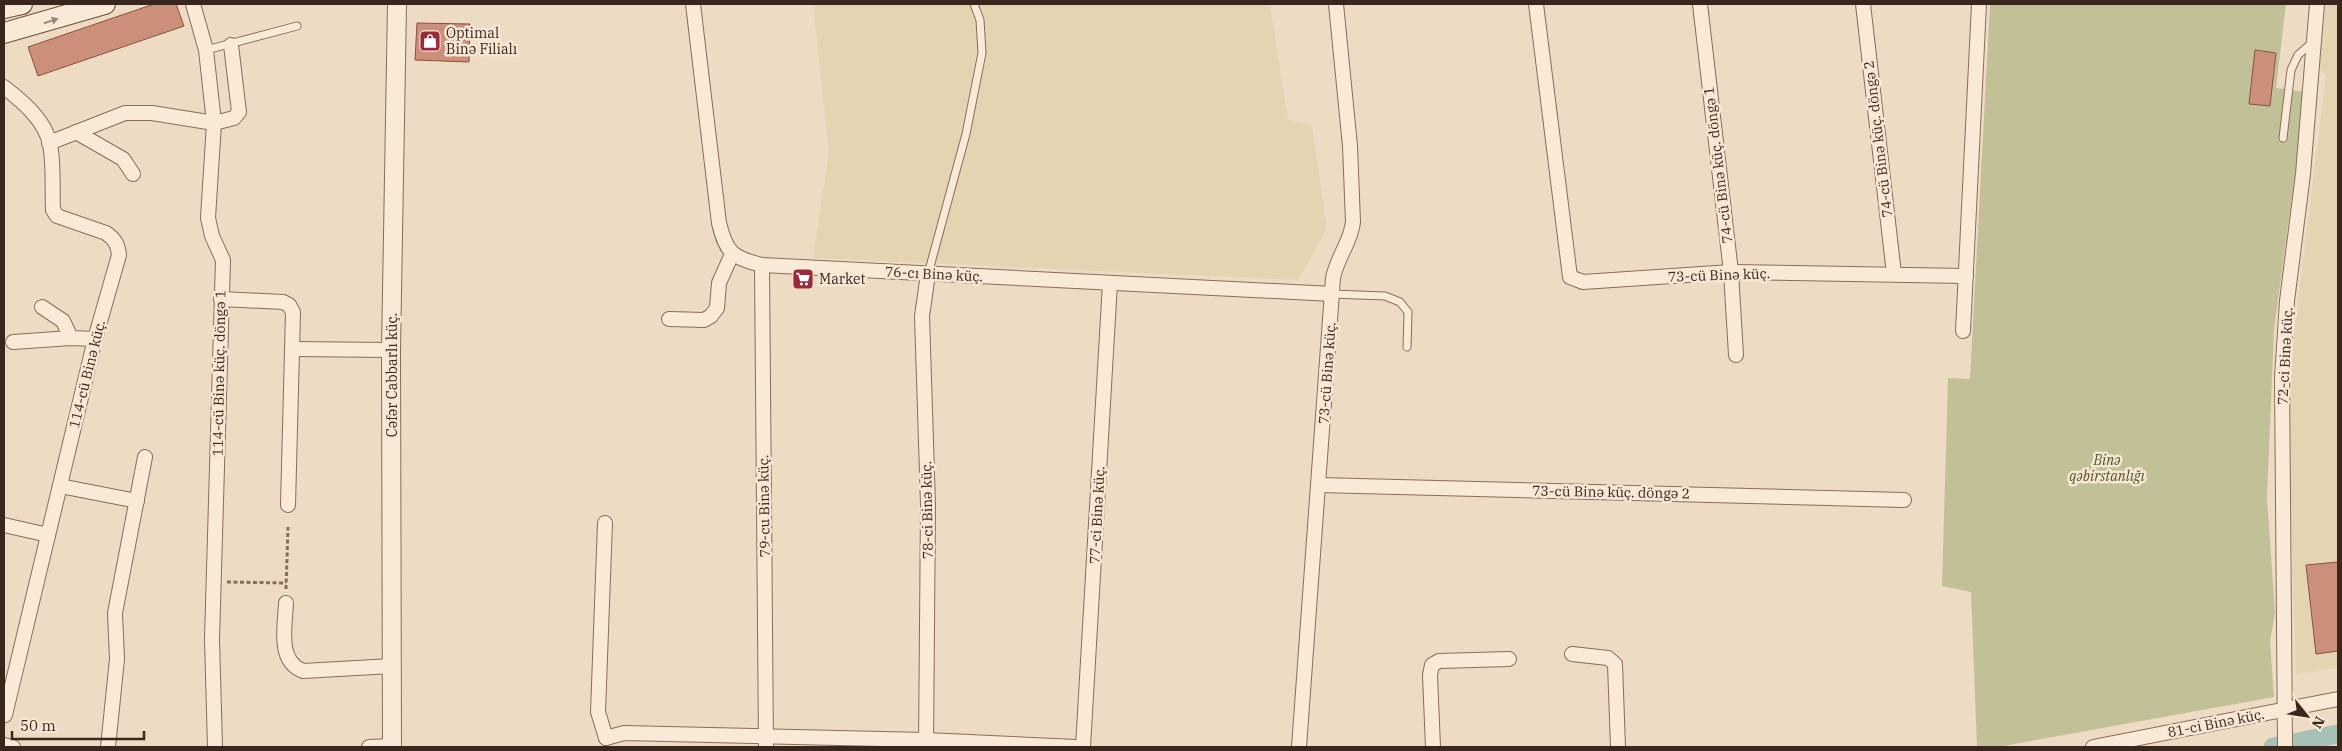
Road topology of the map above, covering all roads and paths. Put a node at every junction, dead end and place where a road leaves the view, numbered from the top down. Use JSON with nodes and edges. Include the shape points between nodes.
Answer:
{"nodes":[{"id":1,"x":22,"y":4,"type":"edge"},
{"id":2,"x":105,"y":4,"type":"edge"},
{"id":3,"x":193,"y":4,"type":"edge"},
{"id":4,"x":397,"y":4,"type":"edge"},
{"id":5,"x":693,"y":4,"type":"edge"},
{"id":6,"x":974,"y":4,"type":"edge"},
{"id":7,"x":1336,"y":4,"type":"edge"},
{"id":8,"x":1536,"y":4,"type":"edge"},
{"id":9,"x":1700,"y":4,"type":"edge"},
{"id":10,"x":1863,"y":4,"type":"edge"},
{"id":11,"x":1979,"y":4,"type":"edge"},
{"id":12,"x":2318,"y":4,"type":"edge"},
{"id":13,"x":4,"y":8,"type":"edge"},
{"id":14,"x":297,"y":26,"type":"dead end"},
{"id":15,"x":4,"y":34,"type":"edge"},
{"id":16,"x":2315,"y":40,"type":"junction"},
{"id":17,"x":231,"y":45,"type":"junction"},
{"id":18,"x":206,"y":50,"type":"junction"},
{"id":19,"x":4,"y":87,"type":"edge"},
{"id":20,"x":214,"y":123,"type":"junction"},
{"id":21,"x":76,"y":132,"type":"junction"},
{"id":22,"x":2283,"y":138,"type":"dead end"},
{"id":23,"x":50,"y":143,"type":"junction"},
{"id":24,"x":133,"y":174,"type":"dead end"},
{"id":25,"x":732,"y":254,"type":"junction"},
{"id":26,"x":762,"y":265,"type":"junction"},
{"id":27,"x":1731,"y":272,"type":"junction"},
{"id":28,"x":928,"y":274,"type":"junction"},
{"id":29,"x":1894,"y":274,"type":"junction"},
{"id":30,"x":1966,"y":276,"type":"junction"},
{"id":31,"x":1110,"y":283,"type":"junction"},
{"id":32,"x":1332,"y":294,"type":"junction"},
{"id":33,"x":220,"y":299,"type":"junction"},
{"id":34,"x":42,"y":307,"type":"dead end"},
{"id":35,"x":669,"y":319,"type":"dead end"},
{"id":36,"x":1963,"y":331,"type":"dead end"},
{"id":37,"x":71,"y":338,"type":"junction"},
{"id":38,"x":95,"y":339,"type":"junction"},
{"id":39,"x":13,"y":342,"type":"dead end"},
{"id":40,"x":1407,"y":347,"type":"dead end"},
{"id":41,"x":293,"y":349,"type":"junction"},
{"id":42,"x":391,"y":350,"type":"junction"},
{"id":43,"x":1736,"y":356,"type":"dead end"},
{"id":44,"x":145,"y":457,"type":"dead end"},
{"id":45,"x":1319,"y":485,"type":"junction"},
{"id":46,"x":60,"y":486,"type":"junction"},
{"id":47,"x":136,"y":500,"type":"junction"},
{"id":48,"x":1904,"y":500,"type":"dead end"},
{"id":49,"x":288,"y":506,"type":"dead end"},
{"id":50,"x":605,"y":523,"type":"dead end"},
{"id":51,"x":4,"y":525,"type":"edge"},
{"id":52,"x":288,"y":527,"type":"dead end"},
{"id":53,"x":48,"y":535,"type":"junction"},
{"id":54,"x":214,"y":582,"type":"junction"},
{"id":55,"x":286,"y":583,"type":"junction"},
{"id":56,"x":286,"y":603,"type":"joint"},
{"id":57,"x":1572,"y":654,"type":"dead end"},
{"id":58,"x":1509,"y":659,"type":"dead end"},
{"id":59,"x":392,"y":666,"type":"junction"},
{"id":60,"x":2338,"y":699,"type":"edge"},
{"id":61,"x":2284,"y":710,"type":"junction"},
{"id":62,"x":4,"y":717,"type":"edge"},
{"id":63,"x":603,"y":742,"type":"edge"},
{"id":64,"x":766,"y":742,"type":"edge"},
{"id":65,"x":926,"y":744,"type":"edge"},
{"id":66,"x":4,"y":745,"type":"edge"},
{"id":67,"x":13,"y":747,"type":"edge"},
{"id":68,"x":108,"y":747,"type":"edge"},
{"id":69,"x":215,"y":747,"type":"edge"},
{"id":70,"x":369,"y":747,"type":"edge"},
{"id":71,"x":392,"y":747,"type":"edge"},
{"id":72,"x":1076,"y":747,"type":"edge"},
{"id":73,"x":1084,"y":747,"type":"edge"},
{"id":74,"x":1299,"y":747,"type":"edge"},
{"id":75,"x":1433,"y":747,"type":"edge"},
{"id":76,"x":1618,"y":747,"type":"edge"},
{"id":77,"x":2094,"y":747,"type":"edge"},
{"id":78,"x":2285,"y":747,"type":"edge"}],
"edges":[{"from":1,"to":13,"type":"main road"},
{"from":15,"to":2,"type":"main road","one_way":true},
{"from":3,"to":18,"type":"street","name":"114-cü Binə küç. döngə 1"},
{"from":4,"to":42,"type":"street","name":"Cəfər Cabbarlı küç."},
{"from":5,"to":25,"type":"street","via":[[719,223],[724,245]]},
{"from":6,"to":28,"type":"lane","via":[[980,20],[982,53],[966,134]]},
{"from":7,"to":32,"type":"street","name":"73-cü Binə küç.","via":[[1354,222],[1349,240],[1335,266]]},
{"from":8,"to":27,"type":"street","name":"73-cü Binə küç.","via":[[1570,277],[1583,282]]},
{"from":9,"to":27,"type":"street","name":"74-cü Binə küç. döngə 1"},
{"from":10,"to":29,"type":"street","name":"74-cü Binə küç. döngə 2"},
{"from":11,"to":30,"type":"street"},
{"from":12,"to":16,"type":"street","name":"72-ci Binə küç."},
{"from":14,"to":17,"type":"lane"},
{"from":16,"to":22,"type":"lane","via":[[2298,55],[2291,70]]},
{"from":16,"to":61,"type":"street","name":"72-ci Binə küç.","via":[[2282,369]]},
{"from":17,"to":18,"type":"lane"},
{"from":17,"to":20,"type":"street","via":[[239,112],[234,118]]},
{"from":18,"to":20,"type":"street","name":"114-cü Binə küç. döngə 1"},
{"from":19,"to":23,"type":"street","name":"114-cü Binə küç.","via":[[34,115]]},
{"from":20,"to":21,"type":"street","via":[[137,112],[110,118]]},
{"from":20,"to":33,"type":"street","name":"114-cü Binə küç. döngə 1","via":[[208,218],[223,260]]},
{"from":21,"to":23,"type":"street"},
{"from":21,"to":24,"type":"street","via":[[123,158]]},
{"from":23,"to":38,"type":"street","name":"114-cü Binə küç.","via":[[53,210],[57,216],[106,233],[118,246],[119,255]]},
{"from":25,"to":26,"type":"street","name":"76-cı Binə küç.","via":[[743,261]]},
{"from":25,"to":35,"type":"street","via":[[719,283],[717,308],[711,316],[704,320]]},
{"from":26,"to":28,"type":"street","name":"76-cı Binə küç."},
{"from":26,"to":64,"type":"street","name":"79-cu Binə küç."},
{"from":27,"to":29,"type":"street","name":"73-cü Binə küç."},
{"from":27,"to":43,"type":"street","name":"74-cü Binə küç. döngə 1"},
{"from":28,"to":31,"type":"street","name":"76-cı Binə küç."},
{"from":28,"to":65,"type":"street","name":"78-ci Binə küç.","via":[[922,316],[928,505]]},
{"from":29,"to":30,"type":"street","name":"73-cü Binə küç."},
{"from":30,"to":36,"type":"street"},
{"from":31,"to":32,"type":"street","name":"76-cı Binə küç."},
{"from":31,"to":73,"type":"street","name":"77-ci Binə küç."},
{"from":32,"to":40,"type":"lane","via":[[1385,296],[1400,302],[1408,312]]},
{"from":32,"to":45,"type":"street","name":"73-cü Binə küç."},
{"from":33,"to":41,"type":"street","via":[[290,305],[293,312]]},
{"from":33,"to":54,"type":"street","name":"114-cü Binə küç. döngə 1"},
{"from":34,"to":37,"type":"street","via":[[63,321]]},
{"from":37,"to":38,"type":"street"},
{"from":37,"to":39,"type":"street"},
{"from":38,"to":46,"type":"street","name":"114-cü Binə küç."},
{"from":41,"to":42,"type":"street"},
{"from":41,"to":49,"type":"street"},
{"from":42,"to":59,"type":"street","name":"Cəfər Cabbarlı küç."},
{"from":44,"to":47,"type":"street"},
{"from":45,"to":48,"type":"street","name":"73-cü Binə küç. döngə 2"},
{"from":45,"to":74,"type":"street","name":"73-cü Binə küç."},
{"from":46,"to":47,"type":"street"},
{"from":46,"to":53,"type":"street","name":"114-cü Binə küç."},
{"from":47,"to":68,"type":"street","via":[[115,612],[117,659]]},
{"from":50,"to":63,"type":"street","via":[[598,712]]},
{"from":51,"to":53,"type":"street"},
{"from":52,"to":55,"type":"path"},
{"from":53,"to":62,"type":"street","name":"114-cü Binə küç."},
{"from":54,"to":55,"type":"path"},
{"from":54,"to":69,"type":"street","name":"114-cü Binə küç. döngə 1"},
{"from":55,"to":56,"type":"path"},
{"from":56,"to":59,"type":"street","via":[[286,655],[294,668],[303,671]]},
{"from":57,"to":76,"type":"street","via":[[1608,658],[1615,664]]},
{"from":58,"to":75,"type":"street","via":[[1439,661],[1432,665]]},
{"from":59,"to":71,"type":"street","name":"Cəfər Cabbarlı küç."},
{"from":60,"to":61,"type":"street","name":"81-ci Binə küç."},
{"from":61,"to":77,"type":"street","name":"81-ci Binə küç."},
{"from":61,"to":78,"type":"street","name":"72-ci Binə küç."},
{"from":63,"to":64,"type":"street","via":[[624,733]]},
{"from":64,"to":65,"type":"street"},
{"from":65,"to":72,"type":"street"},
{"from":66,"to":67,"type":"street"},
{"from":70,"to":71,"type":"street"}]}
